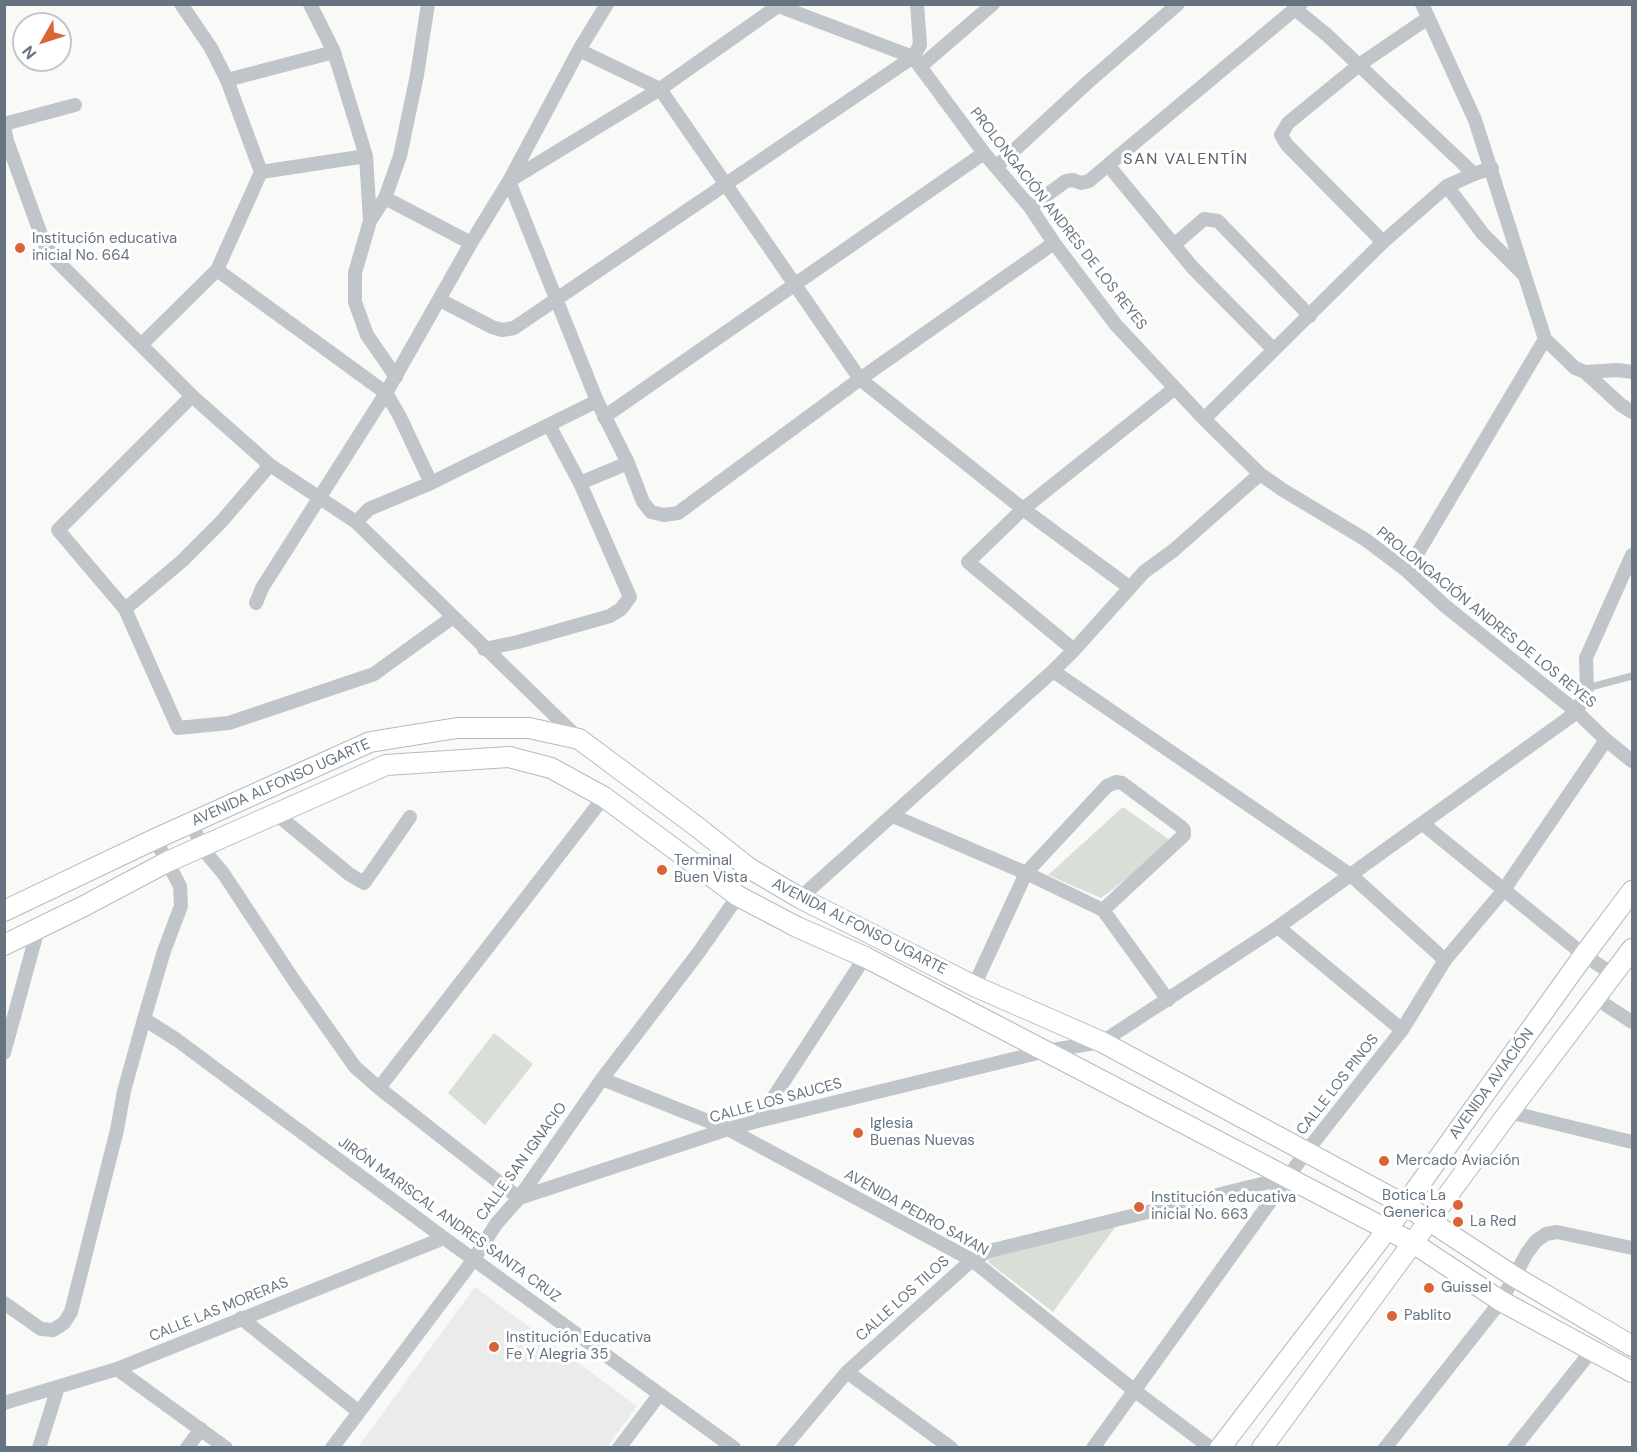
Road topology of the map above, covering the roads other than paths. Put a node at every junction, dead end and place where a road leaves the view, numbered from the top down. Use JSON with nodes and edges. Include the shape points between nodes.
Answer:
{"nodes":[{"id":1,"x":181,"y":4,"type":"edge"},
{"id":2,"x":310,"y":4,"type":"edge"},
{"id":3,"x":428,"y":4,"type":"edge"},
{"id":4,"x":607,"y":4,"type":"edge"},
{"id":5,"x":917,"y":4,"type":"edge"},
{"id":6,"x":993,"y":4,"type":"edge"},
{"id":7,"x":1178,"y":4,"type":"edge"},
{"id":8,"x":1422,"y":4,"type":"edge"},
{"id":9,"x":776,"y":5,"type":"edge"},
{"id":10,"x":1298,"y":7,"type":"edge"},
{"id":11,"x":1428,"y":18,"type":"junction"},
{"id":12,"x":579,"y":50,"type":"junction"},
{"id":13,"x":334,"y":52,"type":"junction"},
{"id":14,"x":917,"y":62,"type":"junction"},
{"id":15,"x":1359,"y":65,"type":"junction"},
{"id":16,"x":227,"y":80,"type":"junction"},
{"id":17,"x":660,"y":88,"type":"junction"},
{"id":18,"x":75,"y":105,"type":"dead end"},
{"id":19,"x":4,"y":126,"type":"edge"},
{"id":20,"x":984,"y":153,"type":"junction"},
{"id":21,"x":366,"y":156,"type":"junction"},
{"id":22,"x":1108,"y":165,"type":"junction"},
{"id":23,"x":996,"y":167,"type":"junction"},
{"id":24,"x":1492,"y":168,"type":"junction"},
{"id":25,"x":261,"y":172,"type":"junction"},
{"id":26,"x":1473,"y":174,"type":"junction"},
{"id":27,"x":509,"y":181,"type":"junction"},
{"id":28,"x":726,"y":184,"type":"junction"},
{"id":29,"x":1447,"y":186,"type":"junction"},
{"id":30,"x":385,"y":198,"type":"junction"},
{"id":31,"x":1030,"y":207,"type":"junction"},
{"id":32,"x":370,"y":221,"type":"junction"},
{"id":33,"x":1383,"y":242,"type":"junction"},
{"id":34,"x":471,"y":243,"type":"junction"},
{"id":35,"x":1054,"y":243,"type":"junction"},
{"id":36,"x":1174,"y":245,"type":"junction"},
{"id":37,"x":217,"y":270,"type":"junction"},
{"id":38,"x":1525,"y":277,"type":"junction"},
{"id":39,"x":796,"y":285,"type":"junction"},
{"id":40,"x":440,"y":300,"type":"junction"},
{"id":41,"x":557,"y":300,"type":"junction"},
{"id":42,"x":1310,"y":316,"type":"junction"},
{"id":43,"x":1545,"y":339,"type":"junction"},
{"id":44,"x":141,"y":345,"type":"junction"},
{"id":45,"x":1274,"y":350,"type":"junction"},
{"id":46,"x":1586,"y":372,"type":"junction"},
{"id":47,"x":1632,"y":372,"type":"edge"},
{"id":48,"x":396,"y":377,"type":"junction"},
{"id":49,"x":860,"y":379,"type":"junction"},
{"id":50,"x":1175,"y":388,"type":"junction"},
{"id":51,"x":386,"y":393,"type":"junction"},
{"id":52,"x":192,"y":396,"type":"junction"},
{"id":53,"x":597,"y":401,"type":"junction"},
{"id":54,"x":1632,"y":412,"type":"edge"},
{"id":55,"x":604,"y":417,"type":"junction"},
{"id":56,"x":1204,"y":419,"type":"junction"},
{"id":57,"x":549,"y":424,"type":"junction"},
{"id":58,"x":628,"y":463,"type":"junction"},
{"id":59,"x":270,"y":465,"type":"junction"},
{"id":60,"x":1260,"y":474,"type":"junction"},
{"id":61,"x":431,"y":483,"type":"junction"},
{"id":62,"x":580,"y":483,"type":"junction"},
{"id":63,"x":320,"y":498,"type":"junction"},
{"id":64,"x":1023,"y":509,"type":"junction"},
{"id":65,"x":356,"y":522,"type":"junction"},
{"id":66,"x":1632,"y":555,"type":"edge"},
{"id":67,"x":1407,"y":571,"type":"junction"},
{"id":68,"x":1129,"y":587,"type":"junction"},
{"id":69,"x":256,"y":603,"type":"dead end"},
{"id":70,"x":125,"y":609,"type":"junction"},
{"id":71,"x":453,"y":617,"type":"junction"},
{"id":72,"x":484,"y":649,"type":"junction"},
{"id":73,"x":1074,"y":650,"type":"junction"},
{"id":74,"x":1053,"y":670,"type":"junction"},
{"id":75,"x":1632,"y":676,"type":"edge"},
{"id":76,"x":1587,"y":688,"type":"junction"},
{"id":77,"x":1577,"y":712,"type":"junction"},
{"id":78,"x":579,"y":739,"type":"junction"},
{"id":79,"x":1606,"y":740,"type":"junction"},
{"id":80,"x":1632,"y":761,"type":"edge"},
{"id":81,"x":604,"y":797,"type":"junction"},
{"id":82,"x":274,"y":813,"type":"junction"},
{"id":83,"x":893,"y":816,"type":"junction"},
{"id":84,"x":410,"y":817,"type":"dead end"},
{"id":85,"x":192,"y":823,"type":"junction"},
{"id":86,"x":1423,"y":824,"type":"junction"},
{"id":87,"x":155,"y":839,"type":"junction"},
{"id":88,"x":202,"y":848,"type":"junction"},
{"id":89,"x":167,"y":862,"type":"junction"},
{"id":90,"x":1026,"y":873,"type":"junction"},
{"id":91,"x":1352,"y":876,"type":"junction"},
{"id":92,"x":1503,"y":891,"type":"junction"},
{"id":93,"x":1632,"y":891,"type":"edge"},
{"id":94,"x":738,"y":896,"type":"junction"},
{"id":95,"x":800,"y":898,"type":"junction"},
{"id":96,"x":1103,"y":910,"type":"junction"},
{"id":97,"x":4,"y":911,"type":"edge"},
{"id":98,"x":1278,"y":927,"type":"junction"},
{"id":99,"x":38,"y":929,"type":"junction"},
{"id":100,"x":4,"y":945,"type":"edge"},
{"id":101,"x":1632,"y":949,"type":"edge"},
{"id":102,"x":1584,"y":955,"type":"junction"},
{"id":103,"x":865,"y":957,"type":"junction"},
{"id":104,"x":1445,"y":960,"type":"junction"},
{"id":105,"x":1614,"y":975,"type":"junction"},
{"id":106,"x":974,"y":986,"type":"junction"},
{"id":107,"x":1594,"y":998,"type":"junction"},
{"id":108,"x":1168,"y":1000,"type":"junction"},
{"id":109,"x":144,"y":1019,"type":"junction"},
{"id":110,"x":1632,"y":1022,"type":"edge"},
{"id":111,"x":1402,"y":1030,"type":"junction"},
{"id":112,"x":1102,"y":1042,"type":"junction"},
{"id":113,"x":1046,"y":1051,"type":"junction"},
{"id":114,"x":4,"y":1053,"type":"edge"},
{"id":115,"x":602,"y":1079,"type":"junction"},
{"id":116,"x":379,"y":1088,"type":"junction"},
{"id":117,"x":1509,"y":1112,"type":"junction"},
{"id":118,"x":758,"y":1121,"type":"junction"},
{"id":119,"x":728,"y":1129,"type":"junction"},
{"id":120,"x":1632,"y":1142,"type":"edge"},
{"id":121,"x":1306,"y":1152,"type":"junction"},
{"id":122,"x":1290,"y":1178,"type":"junction"},
{"id":123,"x":519,"y":1198,"type":"junction"},
{"id":124,"x":1406,"y":1205,"type":"junction"},
{"id":125,"x":1430,"y":1220,"type":"junction"},
{"id":126,"x":1387,"y":1230,"type":"junction"},
{"id":127,"x":444,"y":1238,"type":"junction"},
{"id":128,"x":1413,"y":1243,"type":"junction"},
{"id":129,"x":1632,"y":1248,"type":"edge"},
{"id":130,"x":474,"y":1258,"type":"junction"},
{"id":131,"x":972,"y":1260,"type":"junction"},
{"id":132,"x":1515,"y":1277,"type":"junction"},
{"id":133,"x":1501,"y":1301,"type":"junction"},
{"id":134,"x":4,"y":1303,"type":"edge"},
{"id":135,"x":241,"y":1318,"type":"junction"},
{"id":136,"x":1632,"y":1346,"type":"edge"},
{"id":137,"x":1593,"y":1349,"type":"junction"},
{"id":138,"x":117,"y":1369,"type":"junction"},
{"id":139,"x":847,"y":1372,"type":"junction"},
{"id":140,"x":1632,"y":1372,"type":"edge"},
{"id":141,"x":58,"y":1387,"type":"junction"},
{"id":142,"x":1135,"y":1391,"type":"junction"},
{"id":143,"x":659,"y":1395,"type":"junction"},
{"id":144,"x":4,"y":1403,"type":"edge"},
{"id":145,"x":359,"y":1412,"type":"junction"},
{"id":146,"x":201,"y":1429,"type":"junction"},
{"id":147,"x":39,"y":1448,"type":"edge"},
{"id":148,"x":187,"y":1448,"type":"edge"},
{"id":149,"x":226,"y":1448,"type":"edge"},
{"id":150,"x":332,"y":1448,"type":"edge"},
{"id":151,"x":619,"y":1448,"type":"edge"},
{"id":152,"x":734,"y":1448,"type":"edge"},
{"id":153,"x":783,"y":1448,"type":"edge"},
{"id":154,"x":951,"y":1448,"type":"edge"},
{"id":155,"x":1093,"y":1448,"type":"edge"},
{"id":156,"x":1211,"y":1448,"type":"edge"},
{"id":157,"x":1220,"y":1448,"type":"edge"},
{"id":158,"x":1262,"y":1448,"type":"edge"},
{"id":159,"x":1385,"y":1448,"type":"edge"},
{"id":160,"x":1514,"y":1448,"type":"edge"}],
"edges":[{"from":1,"to":16,"type":"street"},
{"from":2,"to":13,"type":"street"},
{"from":3,"to":30,"type":"street","via":[[400,156]]},
{"from":4,"to":12,"type":"street"},
{"from":5,"to":14,"type":"street"},
{"from":6,"to":14,"type":"street"},
{"from":7,"to":23,"type":"street"},
{"from":8,"to":11,"type":"street"},
{"from":9,"to":14,"type":"street"},
{"from":9,"to":17,"type":"street"},
{"from":10,"to":15,"type":"street"},
{"from":10,"to":22,"type":"street"},
{"from":11,"to":15,"type":"street"},
{"from":11,"to":24,"type":"street","via":[[1475,120]]},
{"from":12,"to":17,"type":"street"},
{"from":12,"to":27,"type":"street"},
{"from":13,"to":16,"type":"street"},
{"from":13,"to":21,"type":"street"},
{"from":14,"to":20,"type":"street","name":"PROLONGACIÓN ANDRES DE LOS REYES"},
{"from":14,"to":28,"type":"street"},
{"from":15,"to":26,"type":"street"},
{"from":15,"to":33,"type":"street","via":[[1288,123],[1281,135]]},
{"from":16,"to":25,"type":"street"},
{"from":17,"to":27,"type":"street"},
{"from":17,"to":28,"type":"street"},
{"from":18,"to":19,"type":"street"},
{"from":19,"to":44,"type":"street","via":[[44,243],[56,260]]},
{"from":20,"to":23,"type":"street","name":"PROLONGACIÓN ANDRES DE LOS REYES"},
{"from":20,"to":39,"type":"street"},
{"from":21,"to":25,"type":"street"},
{"from":21,"to":32,"type":"street"},
{"from":22,"to":31,"type":"street","via":[[1089,181],[1066,181]]},
{"from":22,"to":36,"type":"street"},
{"from":23,"to":31,"type":"street","name":"PROLONGACIÓN ANDRES DE LOS REYES"},
{"from":24,"to":26,"type":"street"},
{"from":24,"to":38,"type":"street"},
{"from":25,"to":37,"type":"street"},
{"from":26,"to":29,"type":"street"},
{"from":27,"to":34,"type":"street"},
{"from":27,"to":41,"type":"street"},
{"from":28,"to":39,"type":"street"},
{"from":28,"to":41,"type":"street"},
{"from":29,"to":33,"type":"street"},
{"from":29,"to":38,"type":"street","via":[[1484,234]]},
{"from":30,"to":32,"type":"street"},
{"from":30,"to":34,"type":"street"},
{"from":31,"to":35,"type":"street","name":"PROLONGACIÓN ANDRES DE LOS REYES"},
{"from":32,"to":48,"type":"street","via":[[355,273],[355,302],[367,335]]},
{"from":33,"to":42,"type":"street"},
{"from":34,"to":40,"type":"street"},
{"from":35,"to":49,"type":"street"},
{"from":35,"to":50,"type":"street","name":"PROLONGACIÓN ANDRES DE LOS REYES","via":[[1116,325]]},
{"from":36,"to":42,"type":"street","via":[[1204,219],[1218,221]]},
{"from":36,"to":45,"type":"street"},
{"from":37,"to":44,"type":"street"},
{"from":37,"to":51,"type":"street"},
{"from":38,"to":43,"type":"street"},
{"from":39,"to":49,"type":"street"},
{"from":39,"to":55,"type":"street"},
{"from":40,"to":41,"type":"street","via":[[502,330],[514,328]]},
{"from":40,"to":48,"type":"street"},
{"from":41,"to":53,"type":"street"},
{"from":42,"to":45,"type":"street"},
{"from":43,"to":46,"type":"street","via":[[1575,368]]},
{"from":43,"to":67,"type":"street"},
{"from":44,"to":52,"type":"street"},
{"from":45,"to":56,"type":"street"},
{"from":46,"to":47,"type":"street"},
{"from":46,"to":54,"type":"street"},
{"from":48,"to":51,"type":"street"},
{"from":49,"to":58,"type":"street","via":[[678,513],[664,516],[651,512]]},
{"from":49,"to":64,"type":"street"},
{"from":50,"to":56,"type":"street","name":"PROLONGACIÓN ANDRES DE LOS REYES"},
{"from":50,"to":64,"type":"street"},
{"from":51,"to":61,"type":"street"},
{"from":51,"to":63,"type":"street"},
{"from":52,"to":59,"type":"street"},
{"from":52,"to":70,"type":"street","via":[[58,530]]},
{"from":53,"to":55,"type":"street"},
{"from":53,"to":57,"type":"street"},
{"from":55,"to":58,"type":"street"},
{"from":56,"to":60,"type":"street","name":"PROLONGACIÓN ANDRES DE LOS REYES"},
{"from":57,"to":61,"type":"street"},
{"from":57,"to":62,"type":"street"},
{"from":58,"to":62,"type":"street"},
{"from":59,"to":63,"type":"street"},
{"from":59,"to":70,"type":"street","via":[[198,546]]},
{"from":60,"to":67,"type":"street","name":"PROLONGACIÓN ANDRES DE LOS REYES","via":[[1366,540]]},
{"from":60,"to":68,"type":"street"},
{"from":61,"to":65,"type":"street","via":[[369,509]]},
{"from":62,"to":72,"type":"street","via":[[630,597],[610,616]]},
{"from":63,"to":65,"type":"street"},
{"from":63,"to":69,"type":"street"},
{"from":64,"to":68,"type":"street"},
{"from":64,"to":73,"type":"street","via":[[968,562]]},
{"from":65,"to":71,"type":"street"},
{"from":66,"to":76,"type":"street","via":[[1586,658]]},
{"from":67,"to":77,"type":"street","name":"PROLONGACIÓN ANDRES DE LOS REYES"},
{"from":68,"to":73,"type":"street"},
{"from":70,"to":71,"type":"street","via":[[178,728],[230,723],[374,674]]},
{"from":71,"to":72,"type":"street"},
{"from":72,"to":78,"type":"street"},
{"from":73,"to":74,"type":"street"},
{"from":74,"to":83,"type":"street"},
{"from":74,"to":91,"type":"street"},
{"from":75,"to":76,"type":"lane"},
{"from":76,"to":77,"type":"street"},
{"from":77,"to":79,"type":"street","name":"PROLONGACIÓN ANDRES DE LOS REYES"},
{"from":77,"to":86,"type":"street"},
{"from":78,"to":85,"type":"main road","name":"AVENIDA ALFONSO UGARTE","via":[[529,728],[457,728],[370,742]]},
{"from":78,"to":95,"type":"main road","name":"AVENIDA ALFONSO UGARTE","via":[[749,868]]},
{"from":79,"to":80,"type":"street","name":"PROLONGACIÓN ANDRES DE LOS REYES"},
{"from":79,"to":92,"type":"street","name":"CALLE LOS PINOS"},
{"from":81,"to":82,"type":"main road","name":"AVENIDA ALFONSO UGARTE","via":[[551,768],[509,757],[386,765]]},
{"from":81,"to":94,"type":"main road","name":"AVENIDA ALFONSO UGARTE"},
{"from":81,"to":116,"type":"street"},
{"from":82,"to":84,"type":"street","via":[[364,883]]},
{"from":82,"to":88,"type":"main road","name":"AVENIDA ALFONSO UGARTE"},
{"from":83,"to":90,"type":"street"},
{"from":83,"to":95,"type":"street"},
{"from":85,"to":87,"type":"main road","name":"AVENIDA ALFONSO UGARTE"},
{"from":85,"to":88,"type":"street"},
{"from":86,"to":91,"type":"street"},
{"from":86,"to":92,"type":"street"},
{"from":87,"to":89,"type":"street"},
{"from":87,"to":97,"type":"main road","name":"AVENIDA ALFONSO UGARTE"},
{"from":88,"to":89,"type":"main road","name":"AVENIDA ALFONSO UGARTE"},
{"from":88,"to":116,"type":"street","via":[[349,1059]]},
{"from":89,"to":99,"type":"main road","name":"AVENIDA ALFONSO UGARTE"},
{"from":89,"to":109,"type":"street","via":[[180,886],[181,906]]},
{"from":90,"to":96,"type":"street"},
{"from":90,"to":96,"type":"street","via":[[1107,786],[1122,783],[1180,826],[1184,835]]},
{"from":90,"to":106,"type":"street"},
{"from":91,"to":98,"type":"street"},
{"from":91,"to":104,"type":"street"},
{"from":92,"to":102,"type":"street"},
{"from":92,"to":104,"type":"street","name":"CALLE LOS PINOS"},
{"from":93,"to":102,"type":"main road","name":"AVENIDA AVIACIÓN"},
{"from":94,"to":103,"type":"main road","name":"AVENIDA ALFONSO UGARTE"},
{"from":94,"to":115,"type":"street","name":"CALLE SAN IGNACIO"},
{"from":95,"to":106,"type":"main road","name":"AVENIDA ALFONSO UGARTE"},
{"from":96,"to":108,"type":"street"},
{"from":98,"to":108,"type":"street"},
{"from":98,"to":111,"type":"street"},
{"from":99,"to":100,"type":"main road","name":"AVENIDA ALFONSO UGARTE"},
{"from":99,"to":114,"type":"street"},
{"from":101,"to":105,"type":"main road","name":"AVENIDA AVIACIÓN"},
{"from":102,"to":105,"type":"street"},
{"from":102,"to":124,"type":"main road","name":"AVENIDA AVIACIÓN"},
{"from":103,"to":113,"type":"main road","name":"AVENIDA ALFONSO UGARTE"},
{"from":103,"to":118,"type":"street"},
{"from":104,"to":111,"type":"street","name":"CALLE LOS PINOS"},
{"from":105,"to":107,"type":"main road","name":"AVENIDA AVIACIÓN"},
{"from":106,"to":112,"type":"main road","name":"AVENIDA ALFONSO UGARTE"},
{"from":107,"to":110,"type":"street"},
{"from":107,"to":117,"type":"main road","name":"AVENIDA AVIACIÓN"},
{"from":108,"to":112,"type":"street"},
{"from":109,"to":127,"type":"street","name":"JIRÓN MARISCAL ANDRES SANTA CRUZ"},
{"from":109,"to":134,"type":"street","via":[[71,1312],[53,1330],[41,1329]]},
{"from":111,"to":121,"type":"street","name":"CALLE LOS PINOS"},
{"from":112,"to":113,"type":"street","name":"CALLE LOS SAUCES"},
{"from":112,"to":121,"type":"main road","name":"AVENIDA ALFONSO UGARTE"},
{"from":113,"to":118,"type":"street","name":"CALLE LOS SAUCES"},
{"from":113,"to":122,"type":"main road","name":"AVENIDA ALFONSO UGARTE"},
{"from":115,"to":119,"type":"street","name":"AVENIDA PEDRO SAYAN"},
{"from":115,"to":123,"type":"street","name":"CALLE SAN IGNACIO"},
{"from":116,"to":123,"type":"street"},
{"from":117,"to":120,"type":"street"},
{"from":117,"to":125,"type":"main road","name":"AVENIDA AVIACIÓN"},
{"from":118,"to":119,"type":"street","name":"CALLE LOS SAUCES"},
{"from":119,"to":123,"type":"street","name":"CALLE LOS SAUCES"},
{"from":119,"to":131,"type":"street","name":"AVENIDA PEDRO SAYAN"},
{"from":121,"to":122,"type":"street","name":"CALLE LOS PINOS"},
{"from":121,"to":124,"type":"main road","name":"AVENIDA ALFONSO UGARTE"},
{"from":122,"to":126,"type":"main road","name":"AVENIDA ALFONSO UGARTE"},
{"from":122,"to":131,"type":"street","name":"CALLE LOS TILOS","via":[[989,1251]]},
{"from":122,"to":142,"type":"street","name":"CALLE LOS PINOS"},
{"from":123,"to":130,"type":"street","name":"CALLE SAN IGNACIO"},
{"from":124,"to":125,"type":"main road","name":"AVENIDA ALFONSO UGARTE"},
{"from":124,"to":126,"type":"main road","name":"AVENIDA AVIACIÓN"},
{"from":125,"to":128,"type":"main road","name":"AVENIDA AVIACIÓN"},
{"from":125,"to":132,"type":"main road","name":"AVENIDA ALFONSO UGARTE"},
{"from":126,"to":128,"type":"main road","name":"AVENIDA ALFONSO UGARTE"},
{"from":126,"to":157,"type":"main road","name":"AVENIDA AVIACIÓN"},
{"from":127,"to":130,"type":"street","name":"JIRÓN MARISCAL ANDRES SANTA CRUZ"},
{"from":127,"to":135,"type":"street","name":"CALLE LAS MORERAS"},
{"from":128,"to":133,"type":"main road","name":"AVENIDA ALFONSO UGARTE"},
{"from":128,"to":158,"type":"main road","name":"AVENIDA AVIACIÓN"},
{"from":129,"to":132,"type":"street","via":[[1557,1232],[1546,1234],[1536,1240]]},
{"from":130,"to":143,"type":"street","name":"JIRÓN MARISCAL ANDRES SANTA CRUZ"},
{"from":130,"to":145,"type":"street","name":"CALLE SAN IGNACIO"},
{"from":131,"to":139,"type":"street","name":"CALLE LOS TILOS"},
{"from":131,"to":142,"type":"street","name":"AVENIDA PEDRO SAYAN"},
{"from":132,"to":133,"type":"street"},
{"from":132,"to":136,"type":"main road","name":"AVENIDA ALFONSO UGARTE"},
{"from":133,"to":137,"type":"main road","name":"AVENIDA ALFONSO UGARTE"},
{"from":133,"to":159,"type":"street"},
{"from":135,"to":138,"type":"street","name":"CALLE LAS MORERAS"},
{"from":135,"to":145,"type":"street"},
{"from":137,"to":140,"type":"main road","name":"AVENIDA ALFONSO UGARTE"},
{"from":137,"to":160,"type":"street"},
{"from":138,"to":141,"type":"street","name":"CALLE LAS MORERAS"},
{"from":138,"to":146,"type":"street"},
{"from":139,"to":153,"type":"street","name":"CALLE LOS TILOS"},
{"from":139,"to":154,"type":"street"},
{"from":141,"to":144,"type":"street","name":"CALLE LAS MORERAS"},
{"from":141,"to":147,"type":"street"},
{"from":142,"to":155,"type":"street","name":"CALLE LOS PINOS"},
{"from":142,"to":156,"type":"street","name":"AVENIDA PEDRO SAYAN"},
{"from":143,"to":151,"type":"street"},
{"from":143,"to":152,"type":"street","name":"JIRÓN MARISCAL ANDRES SANTA CRUZ"},
{"from":145,"to":150,"type":"street","name":"CALLE SAN IGNACIO"},
{"from":146,"to":148,"type":"street"},
{"from":146,"to":149,"type":"street"}]}
